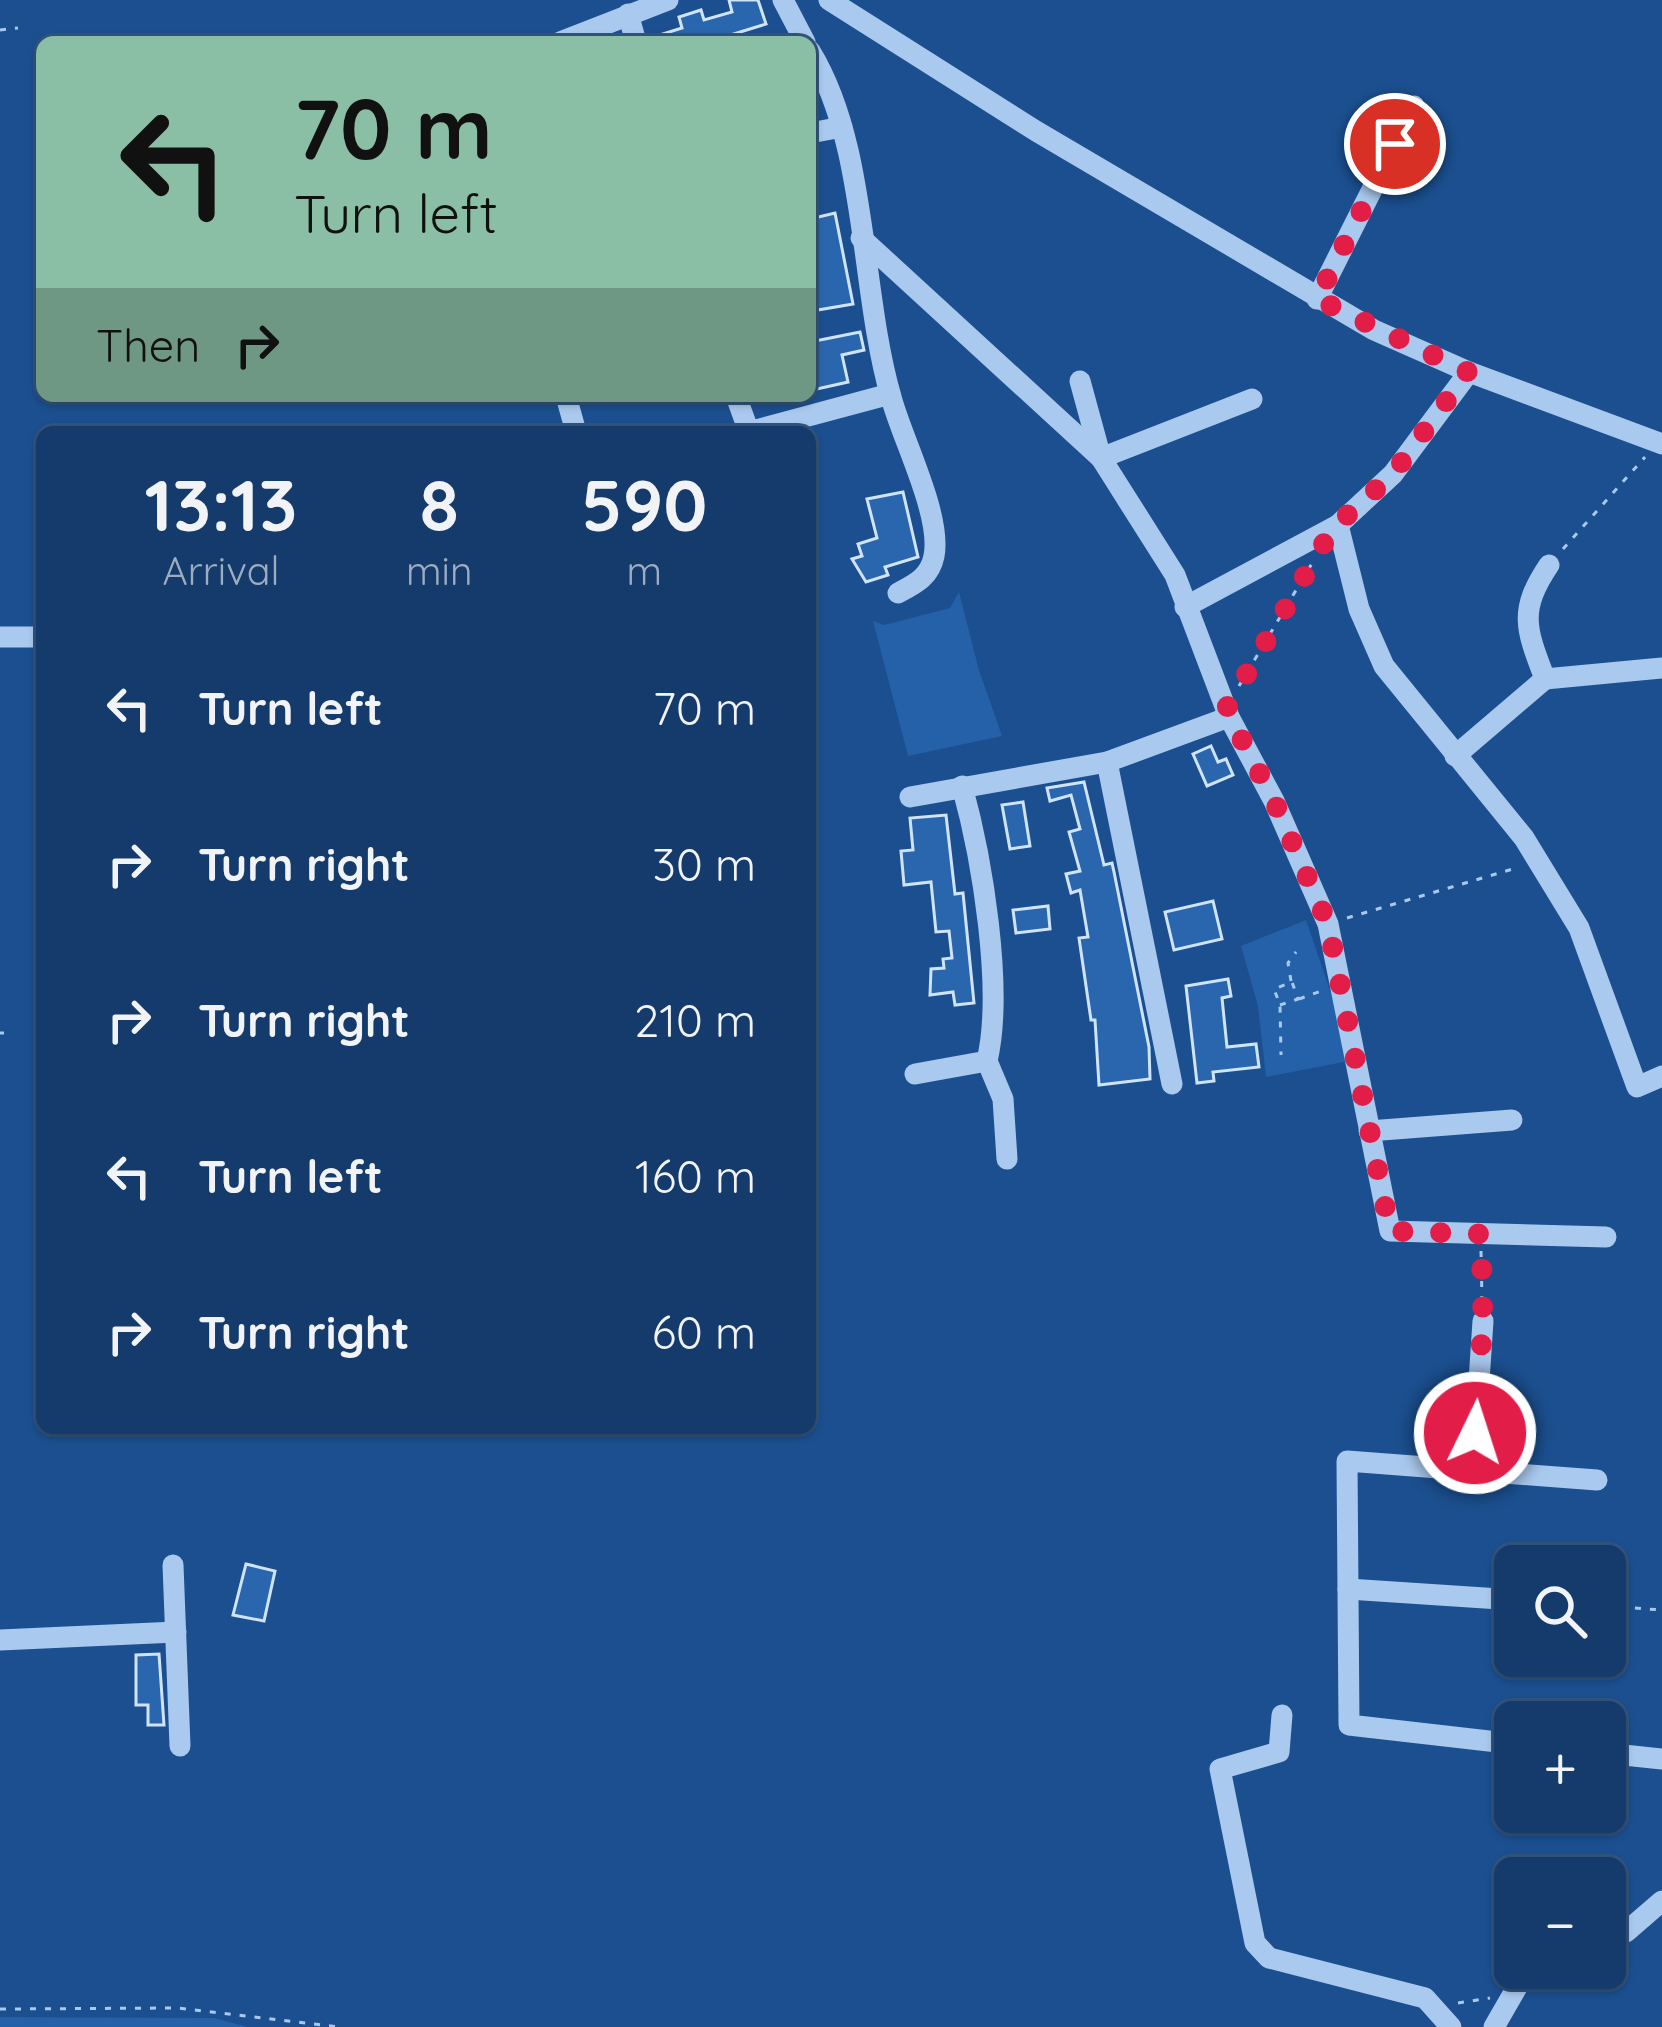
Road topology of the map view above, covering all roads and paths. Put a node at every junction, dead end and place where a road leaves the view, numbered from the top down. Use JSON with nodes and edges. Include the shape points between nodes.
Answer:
{"nodes":[{"id":1,"x":668,"y":0,"type":"edge"},
{"id":2,"x":783,"y":0,"type":"edge"},
{"id":3,"x":830,"y":0,"type":"edge"},
{"id":4,"x":628,"y":14,"type":"junction"},
{"id":5,"x":18,"y":28,"type":"dead end"},
{"id":6,"x":0,"y":30,"type":"edge"},
{"id":7,"x":575,"y":36,"type":"edge"},
{"id":8,"x":634,"y":36,"type":"edge"},
{"id":9,"x":802,"y":36,"type":"edge"},
{"id":10,"x":816,"y":63,"type":"edge"},
{"id":11,"x":1414,"y":106,"type":"dead end"},
{"id":12,"x":842,"y":127,"type":"junction"},
{"id":13,"x":816,"y":132,"type":"edge"},
{"id":14,"x":861,"y":238,"type":"junction"},
{"id":15,"x":1317,"y":299,"type":"junction"},
{"id":16,"x":1468,"y":372,"type":"junction"},
{"id":17,"x":1080,"y":381,"type":"dead end"},
{"id":18,"x":890,"y":394,"type":"junction"},
{"id":19,"x":1252,"y":399,"type":"dead end"},
{"id":20,"x":771,"y":426,"type":"edge"},
{"id":21,"x":1660,"y":444,"type":"edge"},
{"id":22,"x":1101,"y":458,"type":"junction"},
{"id":23,"x":1336,"y":526,"type":"junction"},
{"id":24,"x":1549,"y":565,"type":"joint"},
{"id":25,"x":898,"y":592,"type":"dead end"},
{"id":26,"x":1185,"y":607,"type":"junction"},
{"id":27,"x":0,"y":637,"type":"edge"},
{"id":28,"x":36,"y":637,"type":"edge"},
{"id":29,"x":1662,"y":668,"type":"edge"},
{"id":30,"x":1545,"y":680,"type":"junction"},
{"id":31,"x":1227,"y":713,"type":"junction"},
{"id":32,"x":1455,"y":756,"type":"junction"},
{"id":33,"x":1107,"y":762,"type":"junction"},
{"id":34,"x":962,"y":786,"type":"junction"},
{"id":35,"x":910,"y":797,"type":"dead end"},
{"id":36,"x":1538,"y":862,"type":"junction"},
{"id":37,"x":1328,"y":924,"type":"junction"},
{"id":38,"x":1296,"y":952,"type":"dead end"},
{"id":39,"x":1338,"y":976,"type":"junction"},
{"id":40,"x":1292,"y":982,"type":"junction"},
{"id":41,"x":1298,"y":999,"type":"junction"},
{"id":42,"x":1280,"y":1006,"type":"junction"},
{"id":43,"x":1281,"y":1054,"type":"dead end"},
{"id":44,"x":987,"y":1061,"type":"junction"},
{"id":45,"x":915,"y":1074,"type":"dead end"},
{"id":46,"x":1662,"y":1076,"type":"edge"},
{"id":47,"x":1172,"y":1084,"type":"dead end"},
{"id":48,"x":1512,"y":1120,"type":"dead end"},
{"id":49,"x":1370,"y":1131,"type":"junction"},
{"id":50,"x":1007,"y":1159,"type":"dead end"},
{"id":51,"x":1481,"y":1234,"type":"junction"},
{"id":52,"x":1606,"y":1237,"type":"dead end"},
{"id":53,"x":1483,"y":1321,"type":"joint"},
{"id":54,"x":1473,"y":1471,"type":"junction"},
{"id":55,"x":1597,"y":1480,"type":"dead end"},
{"id":56,"x":173,"y":1565,"type":"dead end"},
{"id":57,"x":1348,"y":1589,"type":"junction"},
{"id":58,"x":1494,"y":1599,"type":"edge"},
{"id":59,"x":1626,"y":1607,"type":"edge"},
{"id":60,"x":1662,"y":1610,"type":"edge"},
{"id":61,"x":176,"y":1632,"type":"junction"},
{"id":62,"x":0,"y":1640,"type":"edge"},
{"id":63,"x":1282,"y":1715,"type":"dead end"},
{"id":64,"x":1494,"y":1742,"type":"edge"},
{"id":65,"x":180,"y":1746,"type":"dead end"},
{"id":66,"x":1626,"y":1756,"type":"edge"},
{"id":67,"x":1662,"y":1760,"type":"edge"},
{"id":68,"x":1662,"y":1901,"type":"edge"},
{"id":69,"x":1626,"y":1932,"type":"edge"},
{"id":70,"x":1513,"y":1989,"type":"edge"},
{"id":71,"x":1510,"y":1994,"type":"junction"},
{"id":72,"x":0,"y":2008,"type":"edge"},
{"id":73,"x":1433,"y":2008,"type":"junction"},
{"id":74,"x":340,"y":2027,"type":"edge"},
{"id":75,"x":1451,"y":2027,"type":"edge"},
{"id":76,"x":1494,"y":2027,"type":"edge"}],
"edges":[{"from":1,"to":4,"type":"street"},
{"from":2,"to":9,"type":"street"},
{"from":3,"to":15,"type":"street"},
{"from":4,"to":7,"type":"street"},
{"from":4,"to":8,"type":"street"},
{"from":5,"to":6,"type":"path"},
{"from":10,"to":12,"type":"street"},
{"from":11,"to":15,"type":"street"},
{"from":12,"to":13,"type":"street"},
{"from":12,"to":14,"type":"street"},
{"from":14,"to":18,"type":"street"},
{"from":14,"to":22,"type":"street"},
{"from":15,"to":16,"type":"street"},
{"from":16,"to":21,"type":"street"},
{"from":16,"to":23,"type":"street","via":[[1393,474]]},
{"from":17,"to":22,"type":"street"},
{"from":18,"to":20,"type":"street"},
{"from":18,"to":25,"type":"street","via":[[934,531],[934,558],[922,581]]},
{"from":19,"to":22,"type":"street"},
{"from":21,"to":24,"type":"path"},
{"from":22,"to":26,"type":"street","via":[[1175,575]]},
{"from":23,"to":26,"type":"street"},
{"from":23,"to":31,"type":"path"},
{"from":23,"to":32,"type":"street","via":[[1384,666]]},
{"from":24,"to":30,"type":"street","via":[[1528,597],[1531,643]]},
{"from":26,"to":31,"type":"street"},
{"from":27,"to":28,"type":"street"},
{"from":29,"to":30,"type":"street"},
{"from":30,"to":32,"type":"street"},
{"from":31,"to":33,"type":"street"},
{"from":31,"to":37,"type":"street"},
{"from":32,"to":36,"type":"street"},
{"from":33,"to":34,"type":"street"},
{"from":33,"to":47,"type":"street"},
{"from":34,"to":35,"type":"street"},
{"from":34,"to":44,"type":"street","via":[[994,1010]]},
{"from":36,"to":37,"type":"path"},
{"from":36,"to":46,"type":"street","via":[[1579,928],[1637,1087]]},
{"from":37,"to":39,"type":"street"},
{"from":38,"to":40,"type":"path","via":[[1288,963]]},
{"from":39,"to":41,"type":"path"},
{"from":39,"to":49,"type":"street"},
{"from":40,"to":41,"type":"path"},
{"from":40,"to":42,"type":"path","via":[[1274,989]]},
{"from":41,"to":42,"type":"path"},
{"from":42,"to":43,"type":"path"},
{"from":44,"to":45,"type":"street"},
{"from":44,"to":50,"type":"street","via":[[1003,1099]]},
{"from":48,"to":49,"type":"street"},
{"from":49,"to":51,"type":"street","via":[[1390,1231]]},
{"from":51,"to":52,"type":"street"},
{"from":51,"to":53,"type":"path"},
{"from":53,"to":54,"type":"street"},
{"from":54,"to":55,"type":"street"},
{"from":54,"to":57,"type":"street","via":[[1348,1461]]},
{"from":56,"to":61,"type":"street"},
{"from":57,"to":58,"type":"street"},
{"from":57,"to":64,"type":"street","via":[[1349,1725]]},
{"from":59,"to":60,"type":"path"},
{"from":61,"to":62,"type":"street"},
{"from":61,"to":65,"type":"street"},
{"from":63,"to":73,"type":"street","via":[[1279,1752],[1220,1769],[1255,1943],[1269,1958],[1425,1998]]},
{"from":66,"to":67,"type":"street"},
{"from":68,"to":69,"type":"street"},
{"from":70,"to":71,"type":"street"},
{"from":71,"to":73,"type":"path"},
{"from":71,"to":76,"type":"street"},
{"from":72,"to":74,"type":"path","via":[[177,2008]]},
{"from":73,"to":75,"type":"street"}]}
